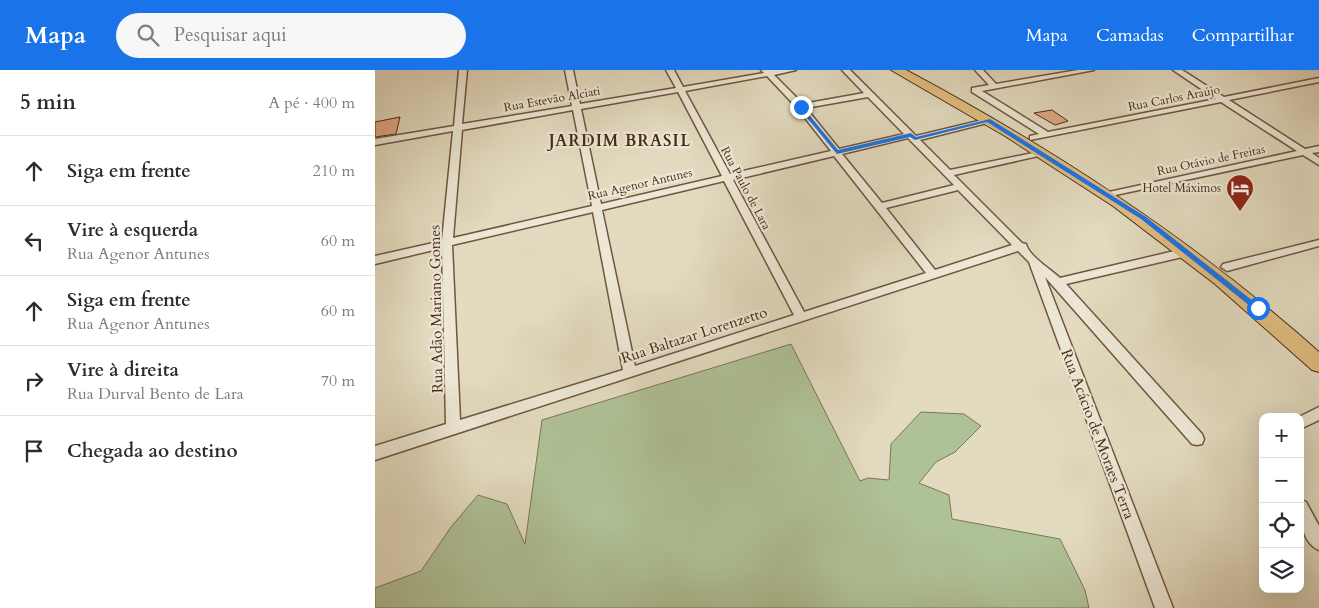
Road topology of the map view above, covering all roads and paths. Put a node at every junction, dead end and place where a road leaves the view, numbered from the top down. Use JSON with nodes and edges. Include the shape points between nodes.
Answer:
{"nodes":[{"id":1,"x":463,"y":70,"type":"edge"},
{"id":2,"x":569,"y":70,"type":"edge"},
{"id":3,"x":670,"y":70,"type":"edge"},
{"id":4,"x":792,"y":70,"type":"edge"},
{"id":5,"x":846,"y":70,"type":"edge"},
{"id":6,"x":897,"y":70,"type":"edge"},
{"id":7,"x":911,"y":70,"type":"edge"},
{"id":8,"x":979,"y":70,"type":"edge"},
{"id":9,"x":1090,"y":70,"type":"edge"},
{"id":10,"x":1177,"y":70,"type":"edge"},
{"id":11,"x":767,"y":72,"type":"edge"},
{"id":12,"x":1319,"y":80,"type":"edge"},
{"id":13,"x":994,"y":87,"type":"junction"},
{"id":14,"x":680,"y":88,"type":"junction"},
{"id":15,"x":870,"y":94,"type":"junction"},
{"id":16,"x":1225,"y":99,"type":"junction"},
{"id":17,"x":576,"y":106,"type":"junction"},
{"id":18,"x":801,"y":107,"type":"junction"},
{"id":19,"x":988,"y":120,"type":"junction"},
{"id":20,"x":456,"y":128,"type":"junction"},
{"id":21,"x":913,"y":137,"type":"junction"},
{"id":22,"x":375,"y":142,"type":"edge"},
{"id":23,"x":1040,"y":142,"type":"junction"},
{"id":24,"x":1319,"y":149,"type":"edge"},
{"id":25,"x":837,"y":152,"type":"junction"},
{"id":26,"x":1304,"y":153,"type":"junction"},
{"id":27,"x":1319,"y":162,"type":"edge"},
{"id":28,"x":949,"y":173,"type":"junction"},
{"id":29,"x":727,"y":178,"type":"junction"},
{"id":30,"x":962,"y":186,"type":"junction"},
{"id":31,"x":1116,"y":193,"type":"junction"},
{"id":32,"x":596,"y":207,"type":"junction"},
{"id":33,"x":879,"y":207,"type":"junction"},
{"id":34,"x":1319,"y":243,"type":"edge"},
{"id":35,"x":447,"y":244,"type":"junction"},
{"id":36,"x":1022,"y":246,"type":"junction"},
{"id":37,"x":1187,"y":252,"type":"junction"},
{"id":38,"x":375,"y":260,"type":"edge"},
{"id":39,"x":1033,"y":260,"type":"junction"},
{"id":40,"x":1227,"y":267,"type":"junction"},
{"id":41,"x":933,"y":275,"type":"junction"},
{"id":42,"x":1058,"y":282,"type":"junction"},
{"id":43,"x":801,"y":318,"type":"junction"},
{"id":44,"x":1319,"y":346,"type":"edge"},
{"id":45,"x":1319,"y":364,"type":"edge"},
{"id":46,"x":630,"y":373,"type":"junction"},
{"id":47,"x":1319,"y":413,"type":"edge"},
{"id":48,"x":1304,"y":421,"type":"edge"},
{"id":49,"x":453,"y":428,"type":"junction"},
{"id":50,"x":1197,"y":439,"type":"dead end"},
{"id":51,"x":375,"y":452,"type":"edge"},
{"id":52,"x":1304,"y":514,"type":"edge"},
{"id":53,"x":1319,"y":542,"type":"edge"},
{"id":54,"x":1164,"y":608,"type":"edge"}],
"edges":[{"from":1,"to":20,"type":"street","name":"Rua Adão Mariano Gomes"},
{"from":2,"to":17,"type":"street"},
{"from":3,"to":14,"type":"street","name":"Rua Paulo de Lara"},
{"from":4,"to":11,"type":"street","name":"Rua Estevão Alciati"},
{"from":5,"to":15,"type":"street","name":"Rua Acácio de Moraes Terra"},
{"from":6,"to":19,"type":"main road"},
{"from":7,"to":23,"type":"main road"},
{"from":8,"to":13,"type":"street"},
{"from":9,"to":13,"type":"street"},
{"from":10,"to":16,"type":"street"},
{"from":11,"to":14,"type":"street","name":"Rua Estevão Alciati"},
{"from":11,"to":18,"type":"street"},
{"from":12,"to":16,"type":"street","name":"Rua Carlos Araújo"},
{"from":13,"to":23,"type":"street","via":[[975,90]]},
{"from":14,"to":17,"type":"street","name":"Rua Estevão Alciati"},
{"from":14,"to":29,"type":"street","name":"Rua Paulo de Lara"},
{"from":15,"to":18,"type":"street"},
{"from":15,"to":21,"type":"street","name":"Rua Acácio de Moraes Terra"},
{"from":16,"to":23,"type":"street","name":"Rua Carlos Araújo"},
{"from":16,"to":26,"type":"street"},
{"from":17,"to":20,"type":"street","name":"Rua Estevão Alciati"},
{"from":17,"to":32,"type":"street"},
{"from":18,"to":25,"type":"street"},
{"from":19,"to":21,"type":"street","name":"Rua Agenor Antunes"},
{"from":19,"to":23,"type":"main road"},
{"from":20,"to":22,"type":"street","name":"Rua Estevão Alciati"},
{"from":20,"to":35,"type":"street","name":"Rua Adão Mariano Gomes"},
{"from":21,"to":25,"type":"street","name":"Rua Agenor Antunes"},
{"from":21,"to":28,"type":"street","name":"Rua Acácio de Moraes Terra"},
{"from":23,"to":28,"type":"street"},
{"from":23,"to":31,"type":"main road"},
{"from":24,"to":26,"type":"street","name":"Rua Otávio de Freitas"},
{"from":25,"to":29,"type":"street","name":"Rua Agenor Antunes"},
{"from":25,"to":33,"type":"street"},
{"from":26,"to":27,"type":"street"},
{"from":26,"to":31,"type":"street","name":"Rua Otávio de Freitas"},
{"from":28,"to":30,"type":"street","name":"Rua Acácio de Moraes Terra"},
{"from":29,"to":32,"type":"street","name":"Rua Agenor Antunes"},
{"from":29,"to":43,"type":"street","name":"Rua Paulo de Lara"},
{"from":30,"to":33,"type":"street"},
{"from":30,"to":36,"type":"street","name":"Rua Acácio de Moraes Terra"},
{"from":31,"to":37,"type":"main road"},
{"from":31,"to":40,"type":"main road","via":[[1164,218]]},
{"from":32,"to":35,"type":"street","name":"Rua Agenor Antunes"},
{"from":32,"to":46,"type":"street"},
{"from":33,"to":41,"type":"street"},
{"from":34,"to":40,"type":"street"},
{"from":35,"to":38,"type":"street","name":"Rua Agenor Antunes"},
{"from":35,"to":49,"type":"street","name":"Rua Adão Mariano Gomes"},
{"from":36,"to":39,"type":"street","name":"Rua Acácio de Moraes Terra"},
{"from":36,"to":41,"type":"street","name":"Rua Baltazar Lorenzetto"},
{"from":37,"to":42,"type":"street"},
{"from":37,"to":45,"type":"main road","via":[[1281,328]]},
{"from":39,"to":42,"type":"street","name":"Rua Acácio de Moraes Terra"},
{"from":39,"to":54,"type":"street","name":"Rua Acácio de Moraes Terra"},
{"from":40,"to":44,"type":"main road"},
{"from":41,"to":43,"type":"street","name":"Rua Baltazar Lorenzetto"},
{"from":42,"to":50,"type":"street","name":"Rua Acácio de Moraes Terra"},
{"from":43,"to":46,"type":"street","name":"Rua Baltazar Lorenzetto"},
{"from":46,"to":49,"type":"street","name":"Rua Baltazar Lorenzetto"},
{"from":47,"to":48,"type":"street"},
{"from":49,"to":51,"type":"street","name":"Rua Baltazar Lorenzetto"},
{"from":52,"to":53,"type":"street"}]}
